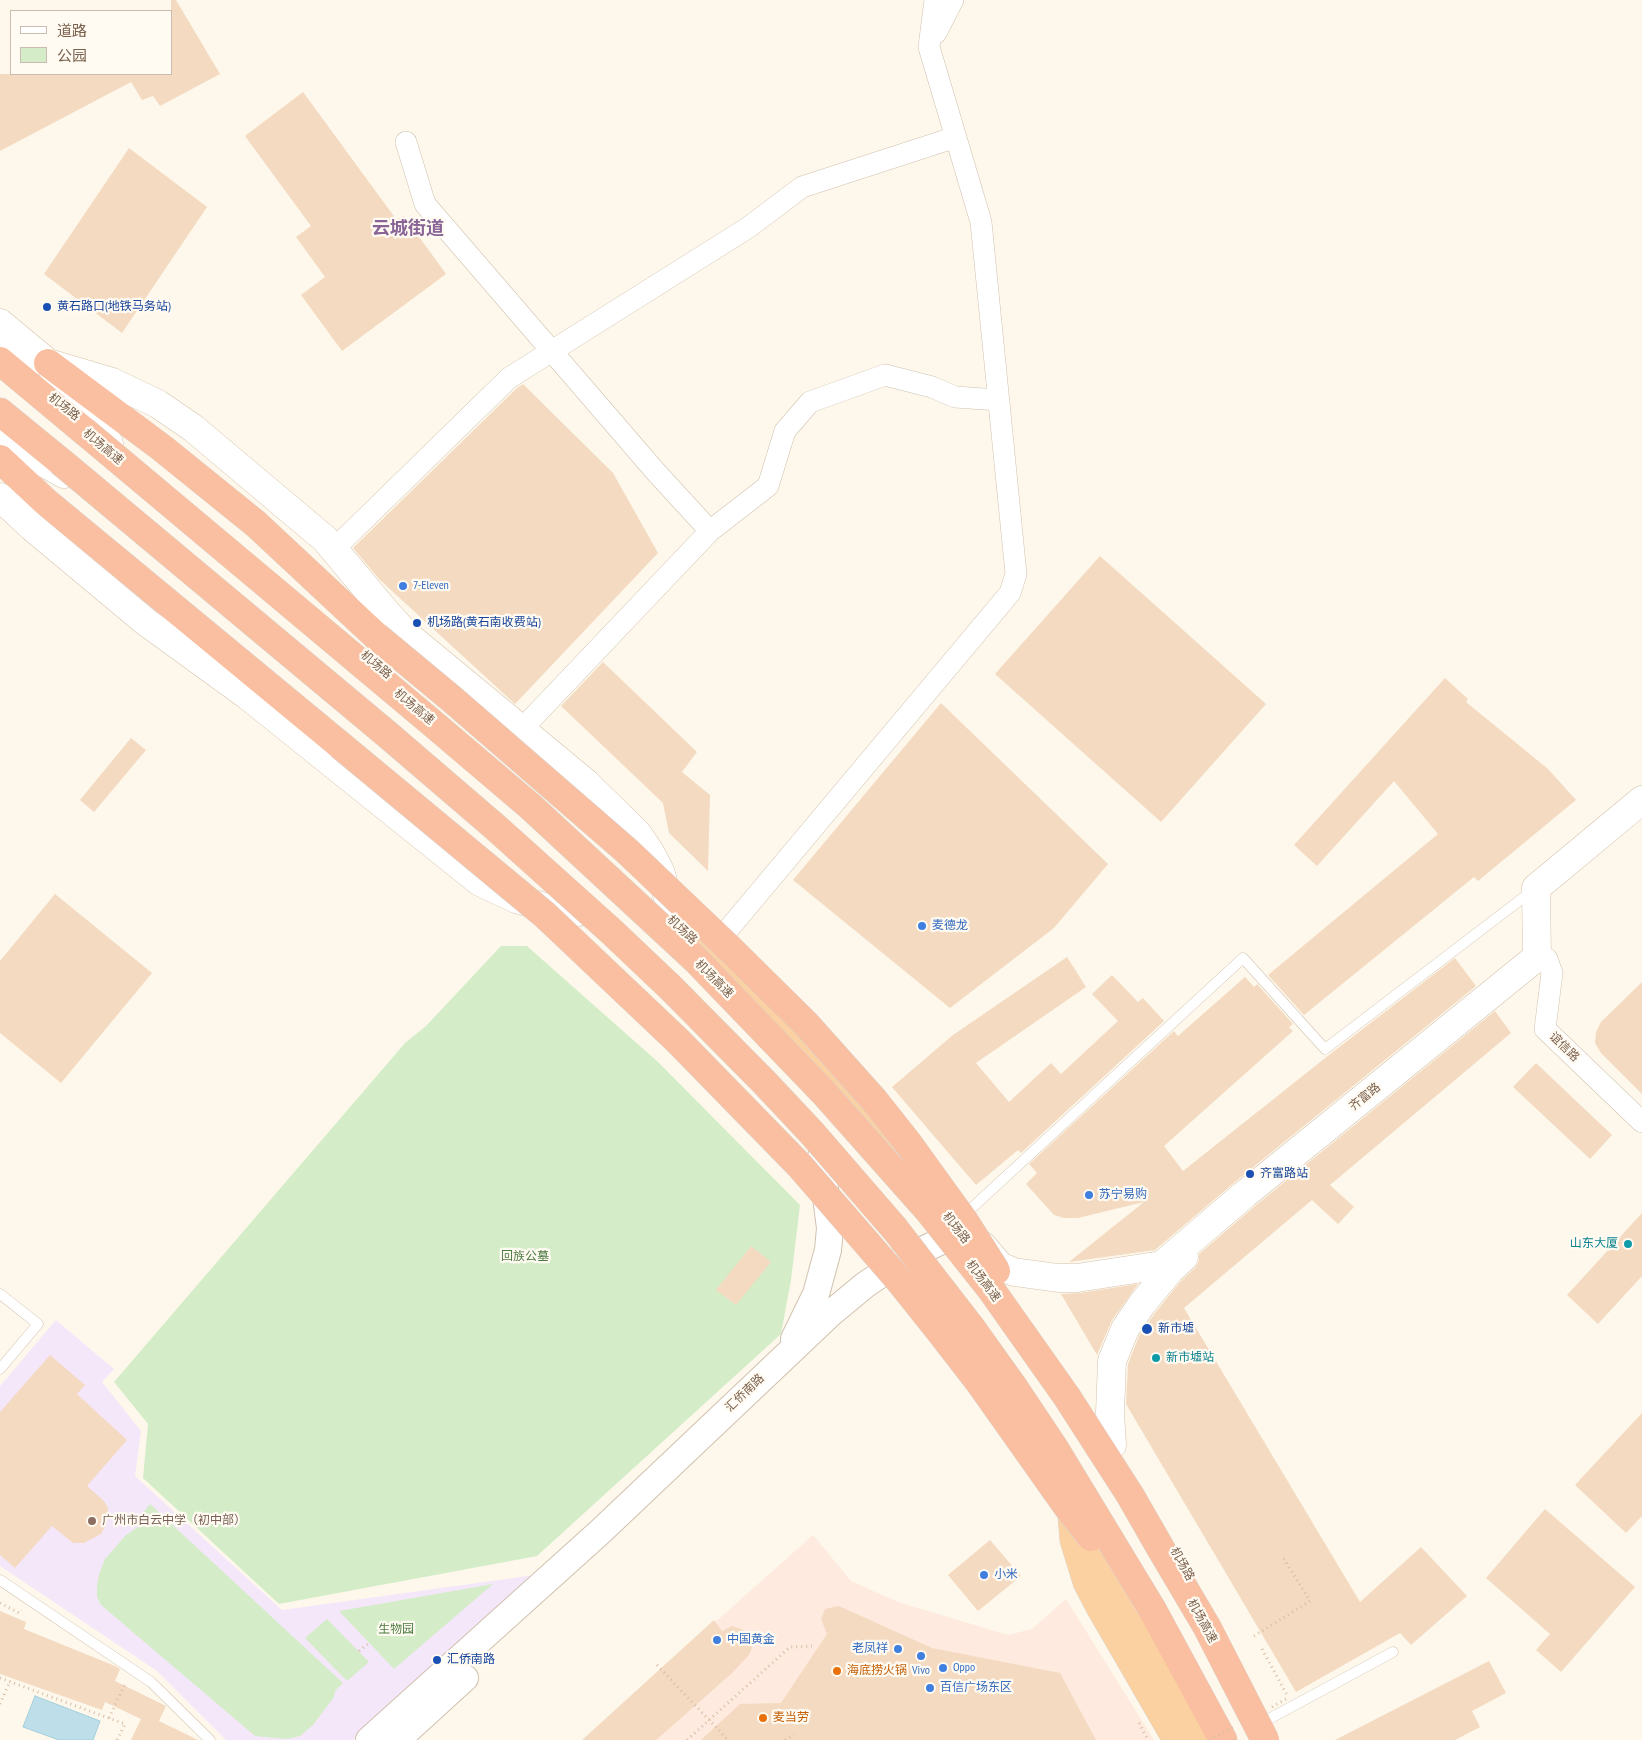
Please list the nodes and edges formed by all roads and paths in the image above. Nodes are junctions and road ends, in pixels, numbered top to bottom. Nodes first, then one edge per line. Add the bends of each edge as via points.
1 (935, 0) edge
2 (953, 0) edge
3 (929, 47) junction
4 (956, 136) junction
5 (406, 142) dead end
6 (0, 323) edge
7 (0, 343) edge
8 (552, 350) junction
9 (0, 360) edge
10 (48, 363) junction
11 (999, 400) junction
12 (0, 412) edge
13 (0, 438) edge
14 (108, 443) junction
15 (0, 459) edge
16 (66, 475) junction
17 (0, 497) edge
18 (710, 531) junction
19 (334, 549) junction
20 (521, 730) junction
21 (1642, 800) edge
22 (1642, 823) edge
23 (1542, 893) junction
24 (579, 912) junction
25 (671, 920) junction
26 (708, 954) junction
27 (1542, 958) junction
28 (1642, 1122) edge
29 (821, 1158) junction
30 (961, 1228) junction
31 (910, 1264) junction
32 (0, 1294) edge
33 (786, 1354) junction
34 (0, 1369) edge
35 (1112, 1445) junction
36 (1130, 1495) junction
37 (1072, 1504) junction
38 (1282, 1556) dead end
39 (0, 1580) edge
40 (1152, 1609) junction
41 (1254, 1636) dead end
42 (369, 1643) dead end
43 (812, 1646) dead end
44 (1262, 1649) dead end
45 (359, 1651) dead end
46 (1393, 1652) dead end
47 (658, 1665) dead end
48 (0, 1678) edge
49 (10, 1681) junction
50 (125, 1684) dead end
51 (1288, 1698) dead end
52 (0, 1704) edge
53 (1134, 1714) dead end
54 (110, 1718) junction
55 (404, 1725) edge
56 (1270, 1733) edge
57 (794, 1735) dead end
58 (117, 1740) edge
59 (210, 1740) edge
60 (369, 1740) edge
61 (687, 1740) edge
62 (728, 1740) edge
63 (785, 1740) edge
64 (1148, 1740) edge
65 (1177, 1740) edge
66 (1204, 1740) edge
67 (1223, 1740) edge

1 - 3 street
2 - 3 street
3 - 4 street
4 - 8 street via 802,187 749,227
4 - 11 street via 981,222
5 - 8 street via 425,204
6 - 10 main road
7 - 10 main road
8 - 18 street
8 - 19 street via 509,378
9 - 14 highway, 机场路
9 - 36 highway, 机场高速, bridge via 431,722 574,846 701,965 825,1094 928,1210 1028,1341
10 - 14 main road
10 - 19 main road via 112,382 158,404 193,428
10 - 36 highway, bridge via 162,448 256,524 376,636 627,851 776,994 839,1060 908,1143 965,1222
11 - 18 street via 955,397 932,387 885,375 810,402 785,431 768,486
11 - 26 street via 1016,574 1010,593
12 - 16 highway
12 - 40 highway, bridge via 494,826 612,932 726,1043 811,1132 938,1283 1045,1434
13 - 16 main road
14 - 25 highway, 机场路 via 268,573 503,772
15 - 40 highway, bridge via 46,502 552,922 678,1042 800,1166 898,1279 979,1382 1066,1505
16 - 24 highway
17 - 24 main road via 146,622 248,696 480,882 516,899
18 - 20 street
19 - 20 main road via 407,634
20 - 25 main road via 586,784 637,833 660,871
21 - 23 main road
22 - 23 main road
23 - 27 main road
23 - 30 lane via 1324,1049 1243,958
24 - 29 highway via 722,1051
25 - 26 highway, 机场路
26 - 30 highway, 机场路 via 815,1060
27 - 28 street, 谊信路 via 1552,972 1545,1029
27 - 30 main road, 齐富路 via 1245,1194 1162,1265 1077,1278 1014,1272 1000,1266
27 - 35 main road, 齐富路 via 1245,1203 1170,1270 1125,1329 1112,1361
29 - 31 highway
29 - 33 street via 830,1228 828,1250 816,1294
30 - 31 street, 汇侨南路
30 - 35 highway, 机场路
31 - 33 street, 汇侨南路 via 865,1285
31 - 37 highway via 1004,1398
31 - 55 street, 汇侨南路 via 794,1368 591,1563
32 - 34 lane via 38,1324
33 - 55 street, 汇侨南路
35 - 56 highway, 机场路 via 1210,1614
36 - 56 highway, 机场高速, bridge
37 - 65 highway via 1074,1540 1087,1582
37 - 66 highway
38 - 41 path via 1310,1601
39 - 59 lane via 151,1682
40 - 67 highway
42 - 45 path
43 - 61 path via 790,1647
44 - 51 path
46 - 56 lane
47 - 62 path, bridge
48 - 49 path
49 - 52 path
49 - 54 path
50 - 54 path
53 - 64 path
54 - 58 path via 125,1724
55 - 60 street, 汇侨南路
57 - 63 path

